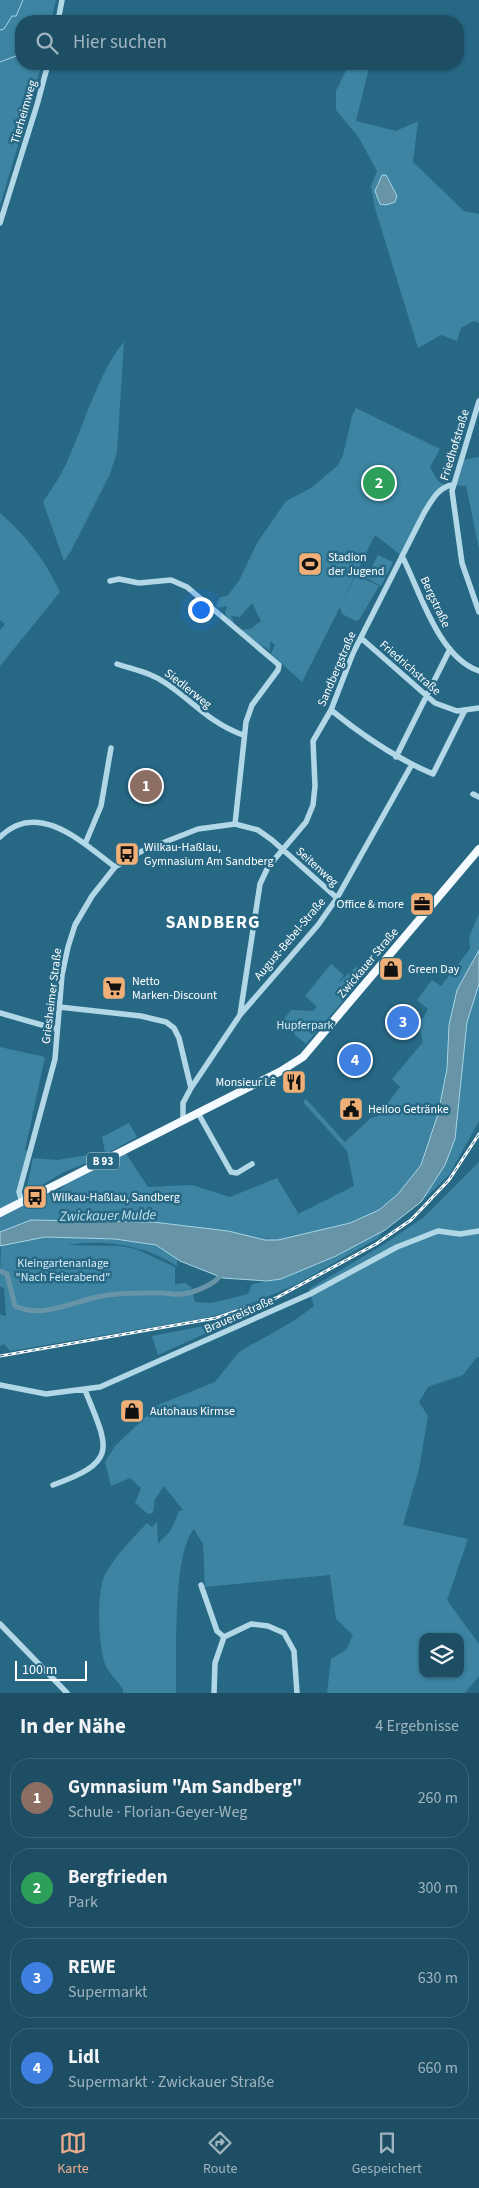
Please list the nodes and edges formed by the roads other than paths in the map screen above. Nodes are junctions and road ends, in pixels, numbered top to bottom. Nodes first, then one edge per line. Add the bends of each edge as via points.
1 (62, 0) edge
2 (59, 15) edge
3 (46, 70) edge
4 (0, 223) edge
5 (478, 404) edge
6 (452, 485) junction
7 (402, 556) junction
8 (110, 581) dead end
9 (479, 612) edge
10 (361, 638) junction
11 (450, 649) junction
12 (117, 664) dead end
13 (479, 671) edge
14 (425, 696) junction
15 (479, 708) edge
16 (331, 710) junction
17 (465, 710) junction
18 (243, 735) junction
19 (111, 748) dead end
20 (396, 757) junction
21 (414, 767) junction
22 (235, 824) junction
23 (0, 837) edge
24 (85, 844) junction
25 (479, 849) edge
26 (284, 850) junction
27 (115, 867) junction
28 (337, 898) junction
29 (59, 1007) junction
30 (0, 1013) edge
31 (240, 1016) junction
32 (56, 1029) junction
33 (191, 1088) junction
34 (198, 1112) junction
35 (183, 1120) junction
36 (252, 1164) dead end
37 (22, 1202) junction
38 (0, 1214) edge
39 (479, 1231) edge
40 (0, 1385) edge
41 (85, 1390) junction
42 (53, 1485) dead end
43 (201, 1585) dead end
44 (0, 1624) edge
45 (224, 1637) junction
46 (67, 1693) edge
47 (214, 1693) edge
48 (297, 1693) edge

1 - 2 street
3 - 4 street, Tierheimweg
5 - 6 street, Friedhofstraße
6 - 7 street, Sandbergstraße via 436,495
6 - 9 street, Friedhofstraße via 462,563
7 - 10 street, Sandbergstraße
7 - 11 street, Bergstraße
8 - 18 street via 171,580 187,586 280,667 252,705
10 - 14 street, Friedrichstraße
10 - 16 street, Sandbergstraße
11 - 13 street, Bergstraße via 464,663
11 - 14 street
12 - 18 street, Siedlerweg via 151,674 212,721
14 - 17 street, Friedrichstraße via 450,710
14 - 20 street
15 - 17 street, Friedrichstraße
16 - 20 street via 366,739
16 - 26 street, Sandbergstraße via 313,740 313,805 306,822
17 - 21 street via 435,773
18 - 22 street
19 - 24 street via 101,806
20 - 21 street
21 - 28 street, August-Bebel-Straße
22 - 26 street, Griesheimer Straße via 258,830
22 - 27 street, Griesheimer Straße via 198,829 142,850
23 - 24 street via 19,824 38,822 56,825
24 - 27 street
25 - 34 main road, Zwickauer Straße / B 93 via 303,1057
26 - 28 street, Seitenweg
26 - 31 street, Sandbergstraße via 268,867 260,884
27 - 29 street, Griesheimer Straße via 75,925 66,955
28 - 31 street, August-Bebel-Straße
29 - 32 street, Griesheimer Straße
29 - 33 street via 142,1016 166,1022 179,1038
30 - 32 street
31 - 33 street, August-Bebel-Straße
32 - 37 street, Griesheimer Straße via 55,1059 19,1192
33 - 35 street, August-Bebel-Straße via 183,1103
34 - 35 main road, Zwickauer Straße / B 93
34 - 36 street via 231,1172 237,1173
35 - 37 main road, Zwickauer Straße / B 93
37 - 38 main road, B 93
39 - 41 street, Brauereistraße via 460,1234 438,1231 397,1247 310,1294 100,1387
40 - 41 street, Brauereistraße via 46,1394
41 - 42 street via 104,1437 102,1453 88,1471
43 - 45 street via 217,1631
44 - 46 street
45 - 47 street via 215,1663
45 - 48 street via 251,1624 268,1626 284,1633 294,1651

